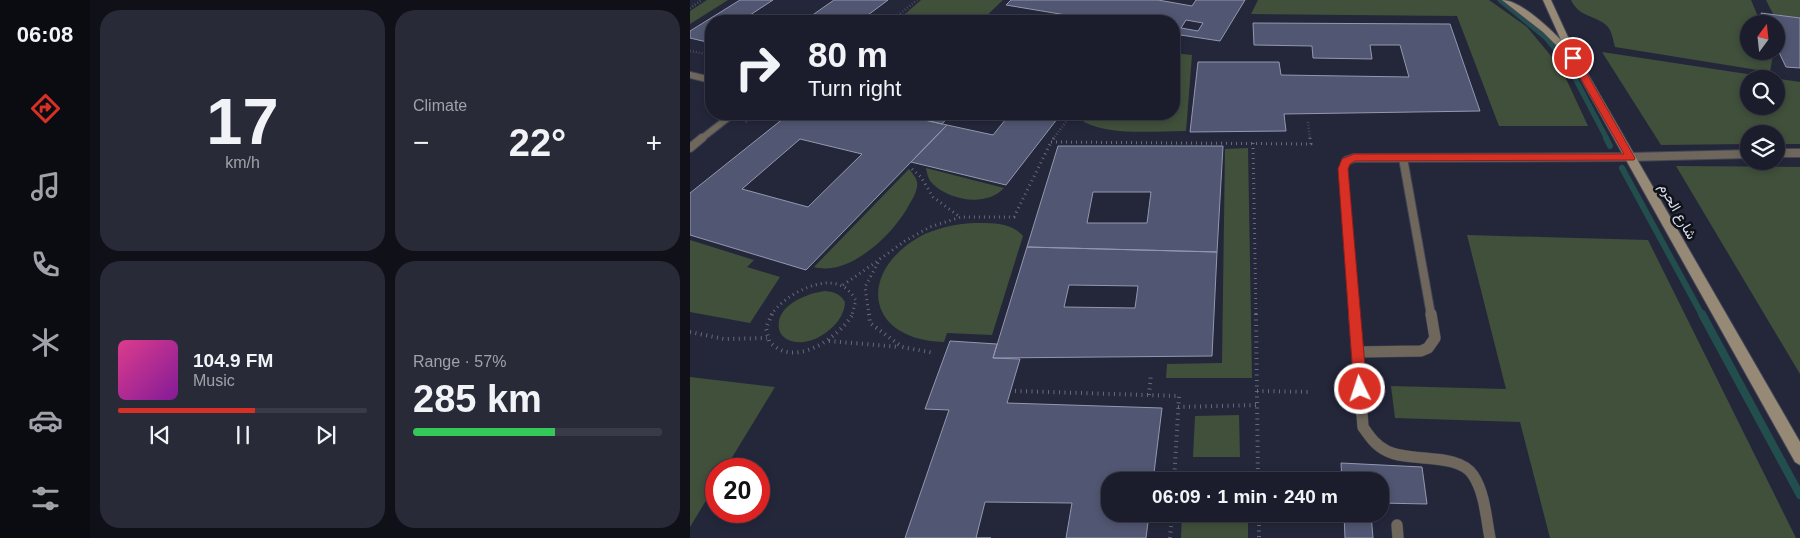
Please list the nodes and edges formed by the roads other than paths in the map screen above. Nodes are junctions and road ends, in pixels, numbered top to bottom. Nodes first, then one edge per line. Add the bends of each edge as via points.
1 (1506, 0) edge
2 (1547, 0) edge
3 (1573, 58) junction
4 (690, 75) edge
5 (705, 79) edge
6 (725, 120) edge
7 (690, 147) edge
8 (1785, 153) edge
9 (1800, 153) edge
10 (1740, 154) edge
11 (1403, 158) junction
12 (1630, 158) junction
13 (1357, 352) junction
14 (1800, 457) edge
15 (1397, 525) dead end
16 (1398, 538) edge
17 (1490, 538) edge

1 - 3 street, شارع الحرم via 1546,30
2 - 3 street
3 - 12 street, شارع الحرم
4 - 5 lane
6 - 7 lane
8 - 9 lane
10 - 12 lane
11 - 12 lane
11 - 13 lane via 1354,158 1346,162 1343,169
11 - 13 lane via 1435,338 1428,348 1421,351
12 - 14 street, شارع الحرم
13 - 17 lane via 1363,427 1371,442 1390,454 1452,462 1469,470 1479,486
15 - 16 lane

